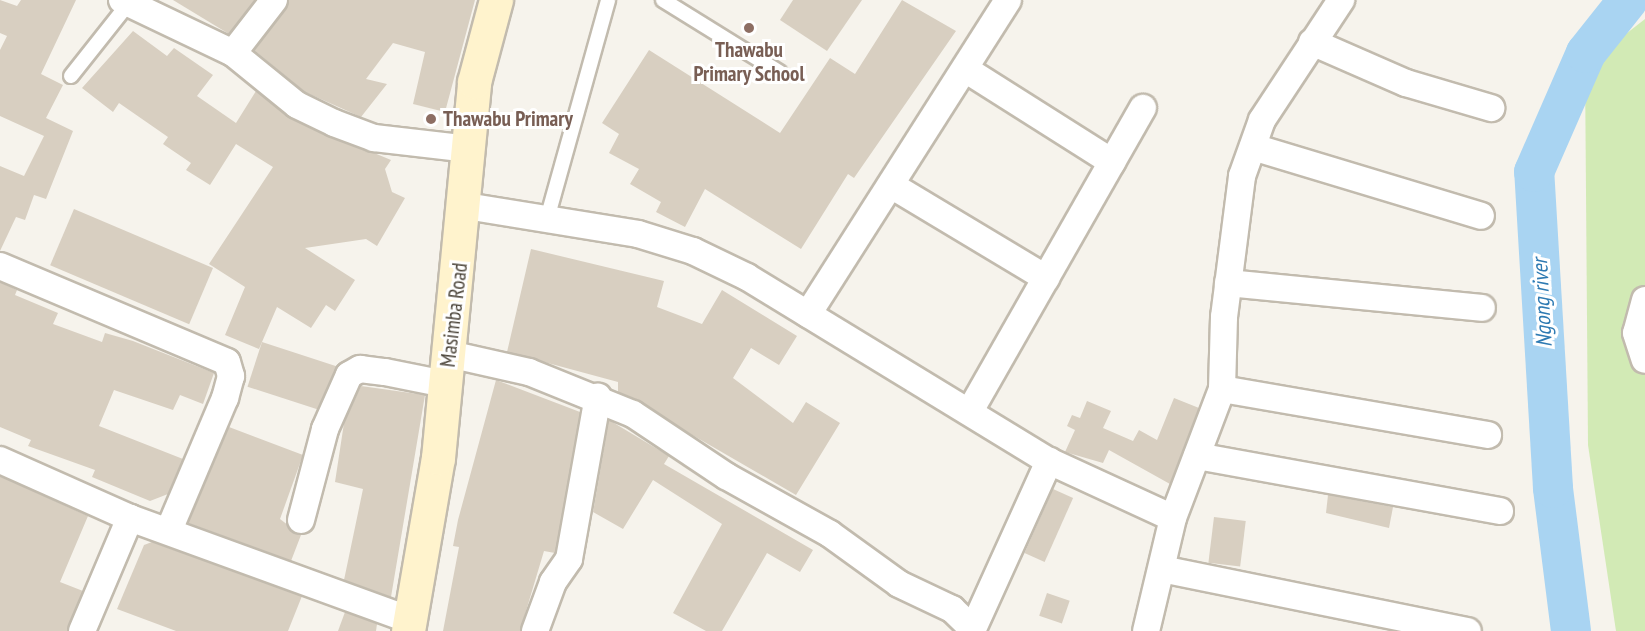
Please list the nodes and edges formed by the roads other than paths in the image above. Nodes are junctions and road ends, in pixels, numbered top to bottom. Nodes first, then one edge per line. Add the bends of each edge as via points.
1 (274, 0) edge
2 (608, 0) edge
3 (663, 0) edge
4 (1008, 0) edge
5 (1341, 0) edge
6 (125, 2) edge
7 (489, 2) edge
8 (1312, 42) junction
9 (233, 54) junction
10 (965, 69) junction
11 (780, 72) dead end
12 (71, 76) dead end
13 (1143, 108) dead end
14 (1491, 108) dead end
15 (1252, 147) junction
16 (469, 149) junction
17 (1112, 162) junction
18 (891, 185) junction
19 (466, 206) junction
20 (1481, 216) dead end
21 (548, 219) junction
22 (0, 266) edge
23 (1046, 278) junction
24 (1228, 283) junction
25 (1645, 300) edge
26 (1482, 308) dead end
27 (808, 314) junction
28 (1645, 360) edge
29 (447, 369) junction
30 (1222, 389) junction
31 (598, 397) junction
32 (970, 411) junction
33 (1488, 435) dead end
34 (1197, 456) junction
35 (0, 460) edge
36 (1049, 461) junction
37 (1500, 511) dead end
38 (130, 518) junction
39 (1173, 518) junction
40 (301, 520) dead end
41 (170, 530) junction
42 (1162, 569) junction
43 (409, 626) edge
44 (980, 630) edge
45 (82, 631) edge
46 (535, 631) edge
47 (1146, 631) edge
48 (1468, 631) edge

1 - 9 street
2 - 21 lane
3 - 11 lane
4 - 10 street
5 - 8 street
6 - 9 street
6 - 12 lane
7 - 16 street, Masimba Road via 474,82
8 - 14 street via 1406,84
8 - 15 street via 1262,120
9 - 16 street via 297,105 334,123 374,138
10 - 17 street
10 - 18 street
13 - 17 street
15 - 20 street
15 - 24 street via 1240,186
16 - 19 street, Masimba Road
17 - 23 street
18 - 23 street
18 - 27 street
19 - 21 street
19 - 29 street, Masimba Road
21 - 27 street via 638,234 693,251
22 - 41 street via 227,362 225,398
23 - 32 street
24 - 26 street
24 - 30 street
25 - 28 street via 1636,333
27 - 32 street
29 - 31 street via 529,372
29 - 40 street via 360,369 350,375 325,429
29 - 43 street, Masimba Road via 438,458
30 - 33 street
30 - 34 street
31 - 44 street via 830,534 899,584 952,609
31 - 46 street via 569,559 553,582
32 - 36 street
34 - 37 street
34 - 39 street
35 - 38 street
36 - 39 street
36 - 44 street
38 - 41 street
38 - 45 street
39 - 42 street
41 - 43 street
42 - 47 street
42 - 48 street

